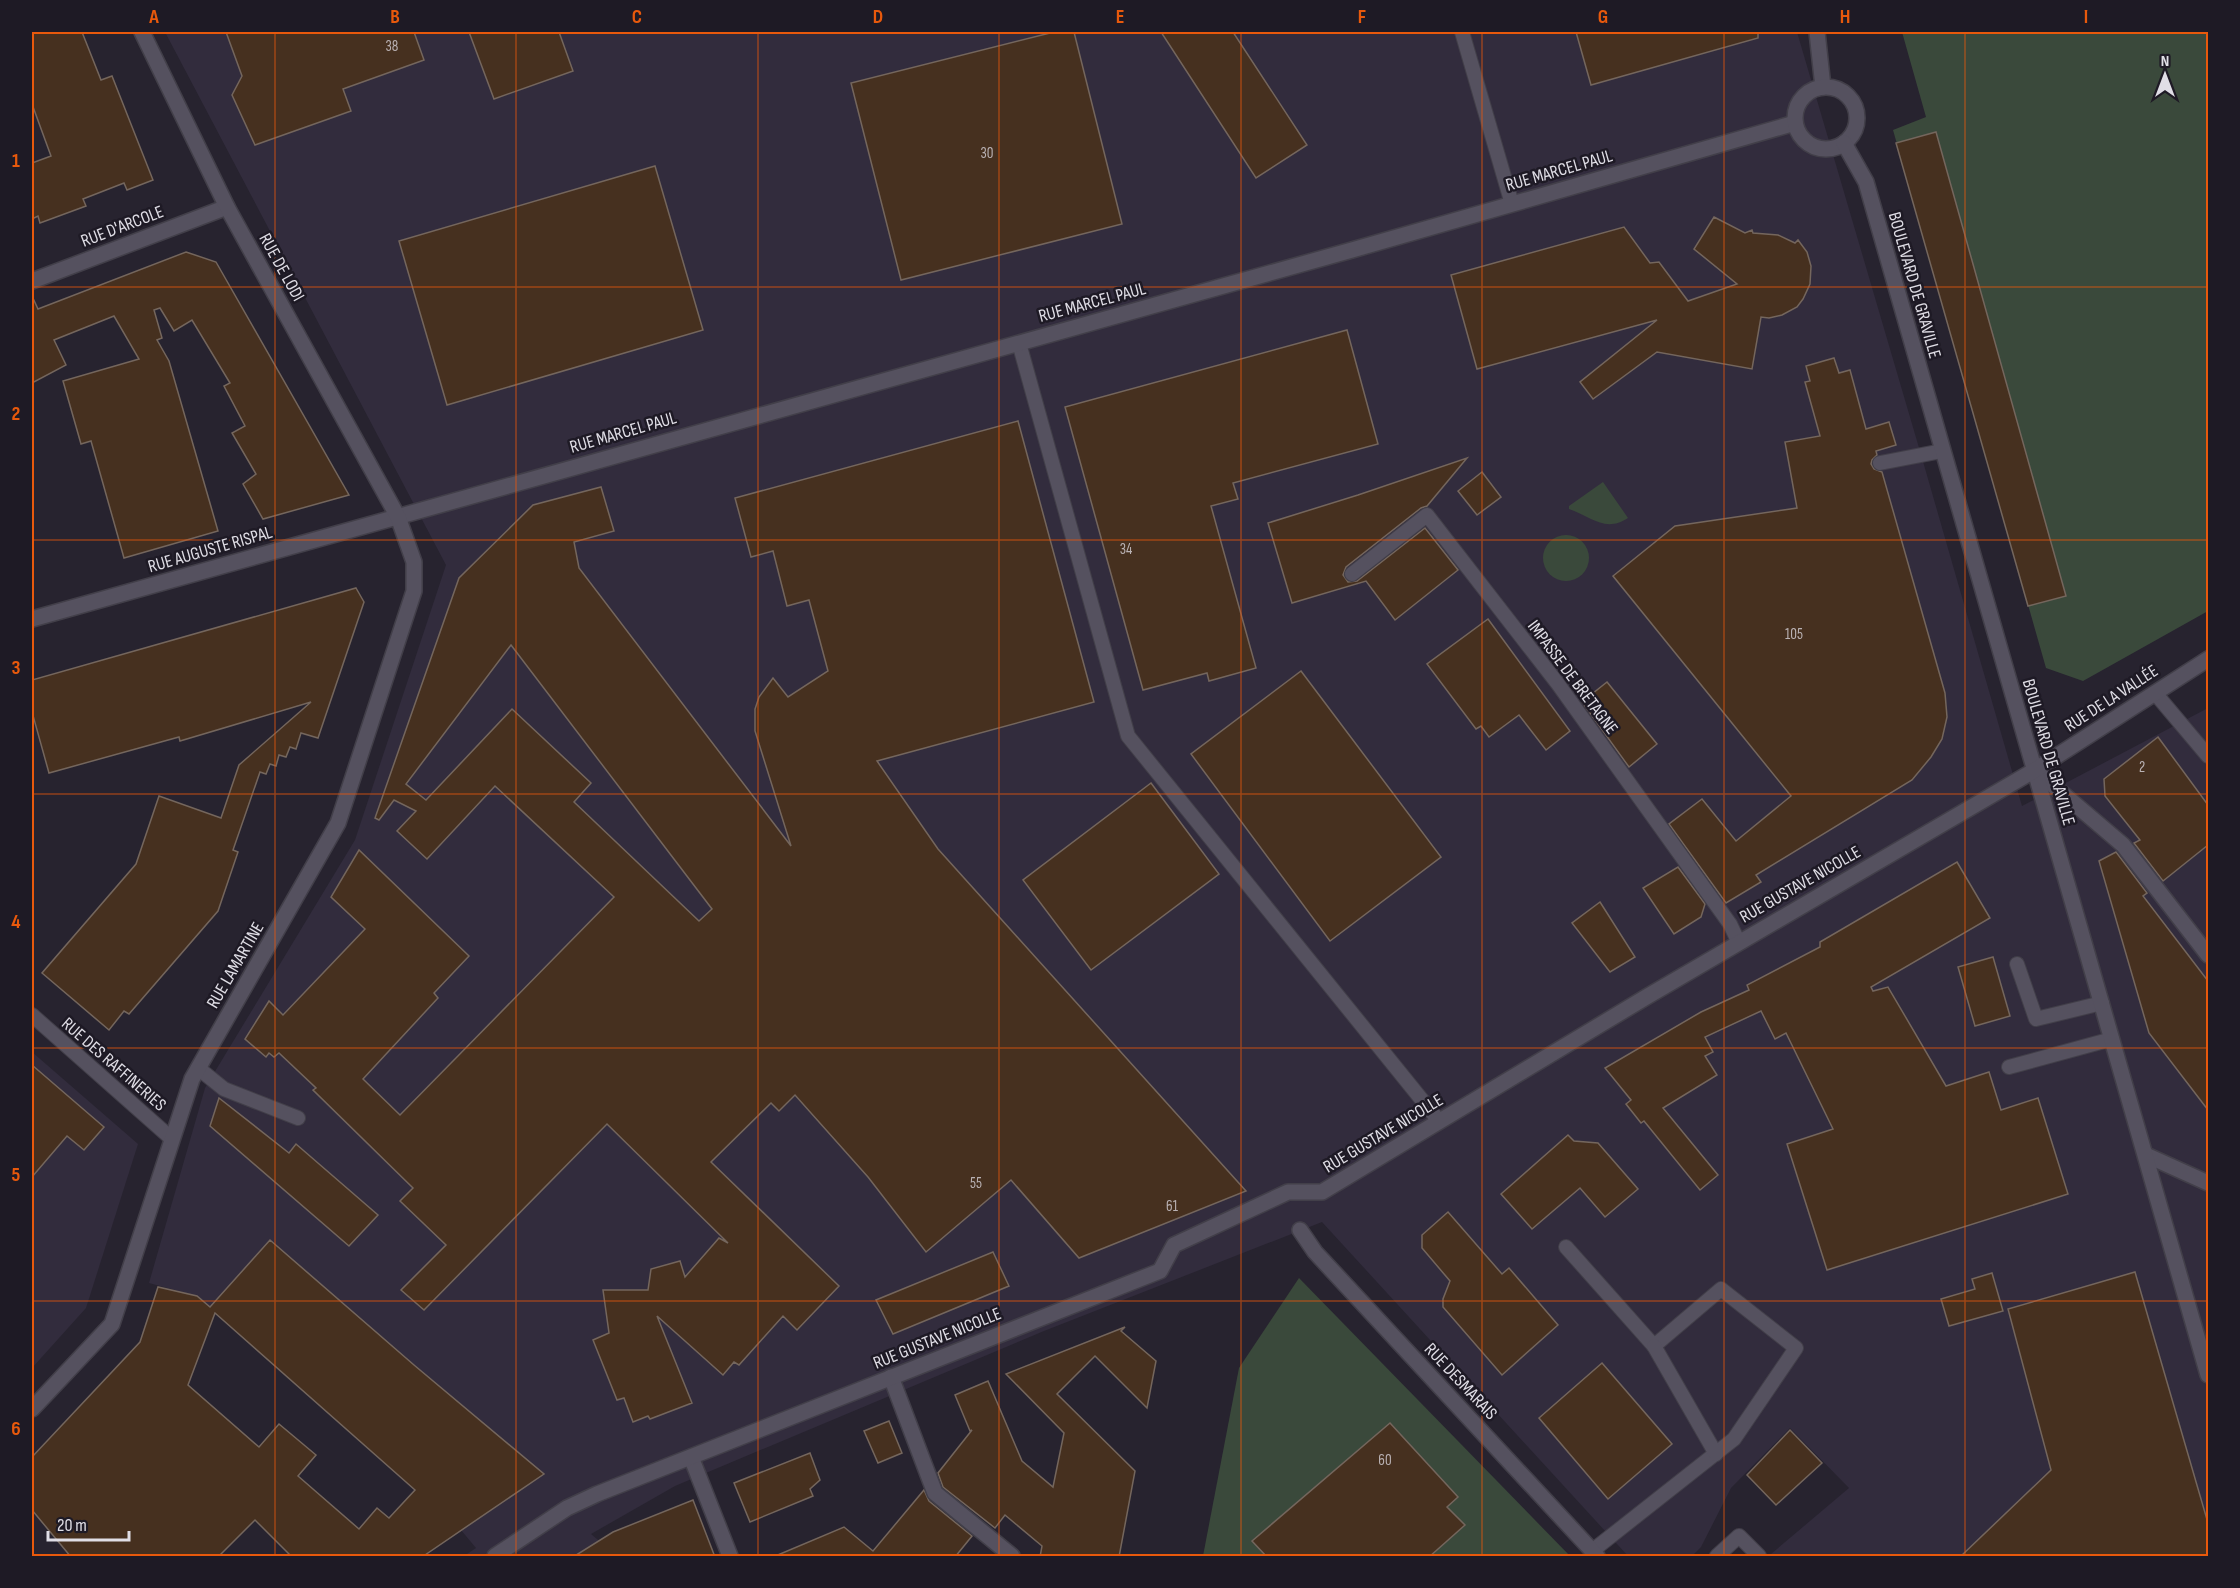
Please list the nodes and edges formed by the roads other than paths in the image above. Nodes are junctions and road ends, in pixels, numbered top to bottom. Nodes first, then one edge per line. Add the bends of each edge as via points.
1 (142, 32) edge
2 (1462, 32) edge
3 (1816, 32) edge
4 (1823, 87) junction
5 (1795, 123) junction
6 (1844, 143) junction
7 (1512, 204) junction
8 (227, 207) junction
9 (32, 281) edge
10 (1019, 343) junction
11 (1942, 451) junction
12 (1880, 463) dead end
13 (398, 517) junction
14 (1352, 574) dead end
15 (32, 618) edge
16 (2208, 659) edge
17 (2155, 693) junction
18 (2208, 756) edge
19 (2035, 770) junction
20 (1739, 943) junction
21 (2208, 955) edge
22 (2017, 964) dead end
23 (2102, 1003) junction
24 (32, 1015) edge
25 (2112, 1040) junction
26 (2009, 1067) dead end
27 (198, 1068) junction
28 (298, 1118) dead end
29 (1439, 1121) junction
30 (172, 1140) junction
31 (2146, 1155) junction
32 (2208, 1183) edge
33 (1300, 1230) dead end
34 (1566, 1247) dead end
35 (1654, 1346) junction
36 (2208, 1375) edge
37 (891, 1377) junction
38 (32, 1409) edge
39 (1716, 1454) junction
40 (691, 1457) junction
41 (1594, 1554) edge
42 (495, 1557) edge
43 (730, 1557) edge
44 (1012, 1557) edge
45 (1717, 1557) edge
46 (1759, 1557) edge

1 - 8 street, RUE DE LODI
2 - 7 lane
3 - 4 street
4 - 5 street via 1804,95 1798,103
4 - 6 street via 1842,91 1855,107 1856,127
5 - 6 street via 1798,133 1814,147 1835,148
5 - 7 street, RUE MARCEL PAUL
6 - 11 street, BOULEVARD DE GRAVILLE via 1866,182
7 - 10 street, RUE MARCEL PAUL
8 - 9 street, RUE D'ARCOLE
8 - 13 street, RUE DE LODI
10 - 13 street, RUE MARCEL PAUL
10 - 29 lane via 1128,736
11 - 12 lane
11 - 19 street, BOULEVARD DE GRAVILLE
13 - 15 street, RUE AUGUSTE RISPAL
13 - 27 street, RUE LAMARTINE via 414,562 414,591 338,823
14 - 20 lane, IMPASSE DE BRETAGNE via 1427,515 1558,684 1731,924
16 - 17 street, RUE DE LA VALLÉE
17 - 18 lane
17 - 19 street, RUE DE LA VALLÉE
19 - 20 street, RUE GUSTAVE NICOLLE
19 - 21 street via 2123,845
19 - 23 street, BOULEVARD DE GRAVILLE
20 - 29 street, RUE GUSTAVE NICOLLE
22 - 23 lane via 2036,1019
23 - 25 street, BOULEVARD DE GRAVILLE
24 - 30 lane, RUE DES RAFFINERIES
25 - 26 lane
25 - 31 street, BOULEVARD DE GRAVILLE
27 - 28 lane via 224,1089
27 - 30 street, RUE LAMARTINE
29 - 37 street, RUE GUSTAVE NICOLLE via 1322,1192 1288,1192 1174,1245 1160,1271
30 - 38 street, RUE LAMARTINE via 112,1324
31 - 32 street
31 - 36 street, BOULEVARD DE GRAVILLE
33 - 41 street, RUE DESMARAIS via 1315,1252
34 - 35 lane
35 - 39 lane
35 - 39 lane via 1721,1289 1796,1348 1734,1439
37 - 40 street, RUE GUSTAVE NICOLLE
37 - 44 street via 935,1493
39 - 41 lane
40 - 42 street, RUE GUSTAVE NICOLLE via 567,1508
40 - 43 street
45 - 46 lane via 1739,1536

